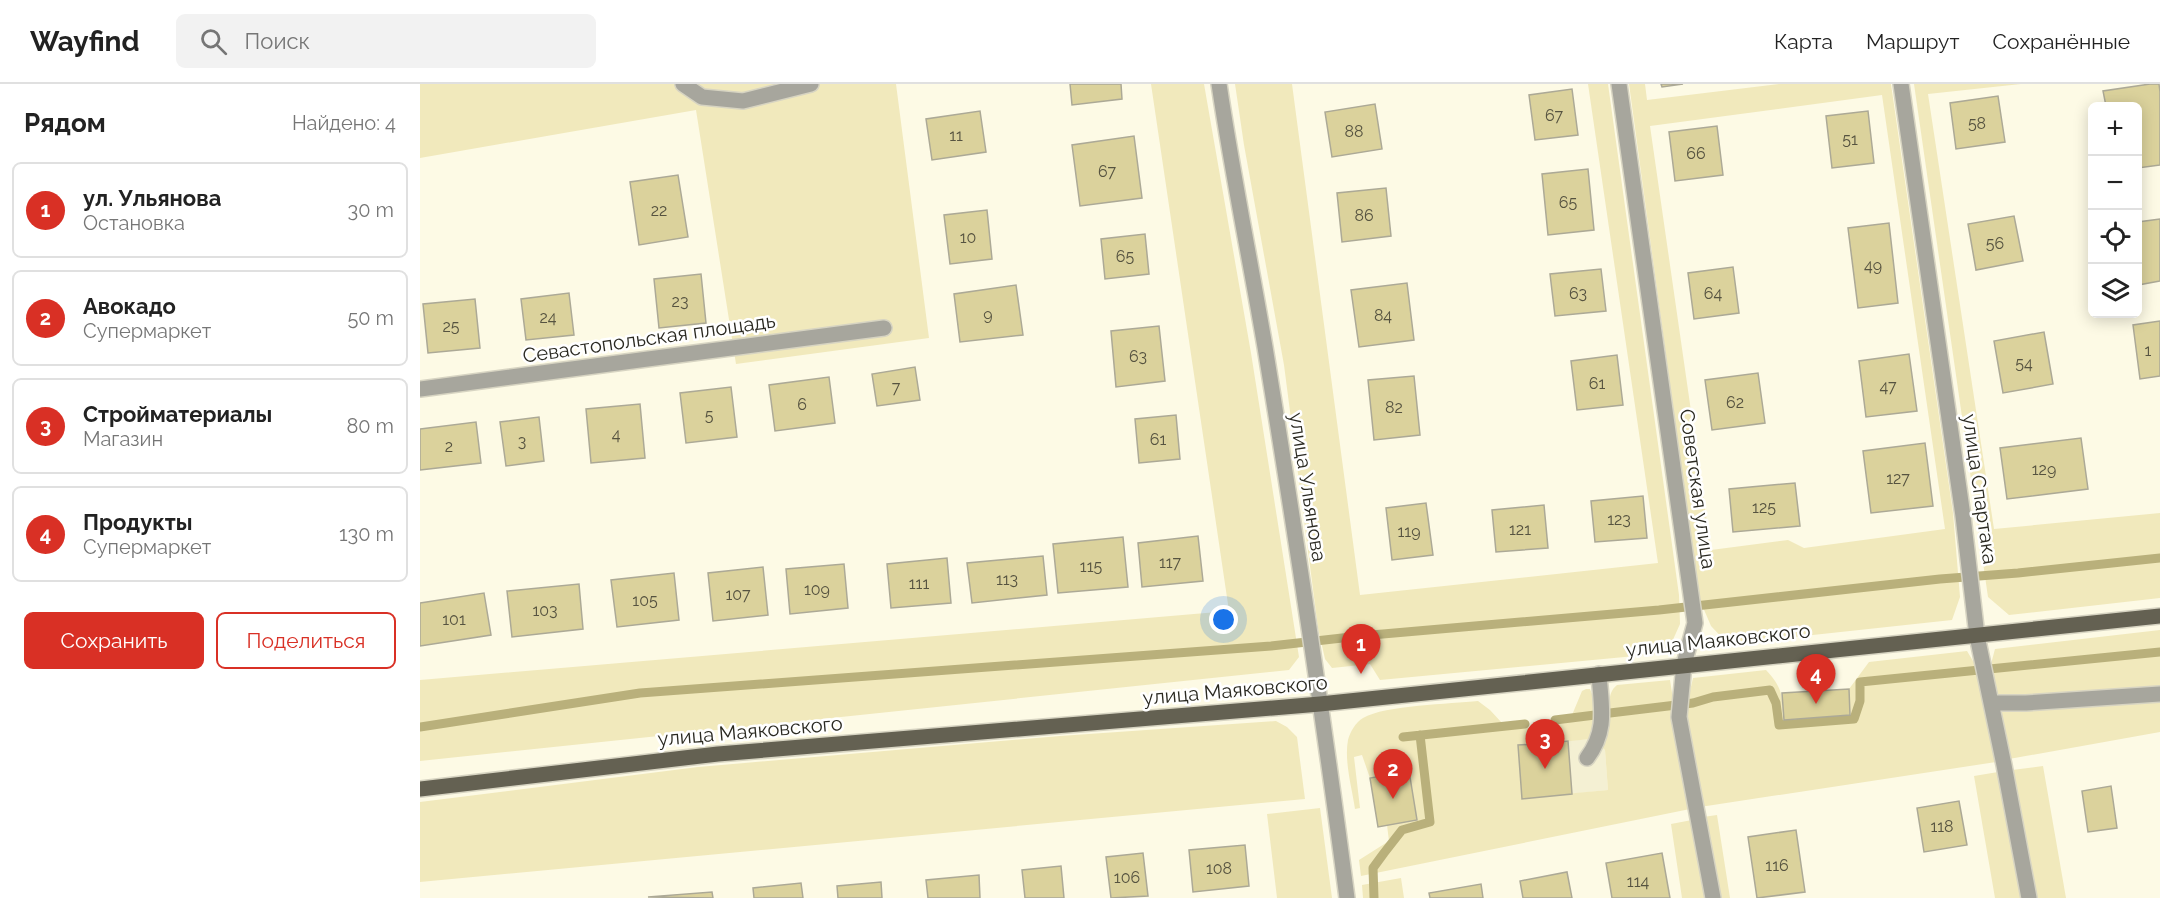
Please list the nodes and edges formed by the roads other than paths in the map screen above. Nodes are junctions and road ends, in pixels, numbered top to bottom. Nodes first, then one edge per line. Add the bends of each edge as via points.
1 (683, 84) edge
2 (811, 84) edge
3 (1219, 84) edge
4 (1619, 84) edge
5 (1901, 84) edge
6 (884, 328) dead end
7 (420, 389) edge
8 (2160, 616) edge
9 (1977, 636) junction
10 (1684, 664) junction
11 (1599, 674) junction
12 (2160, 694) edge
13 (1991, 703) junction
14 (1320, 704) junction
15 (1587, 758) dead end
16 (420, 789) edge
17 (1347, 898) edge
18 (1713, 898) edge
19 (2029, 898) edge

1 - 2 street via 702,97 743,101
3 - 14 street, улица Ульянова
4 - 10 street, Советская улица via 1695,623
5 - 9 street, улица Спартака
6 - 7 street, Севастопольская площадь
8 - 9 main road, улица Маяковского
9 - 10 main road, улица Маяковского
9 - 13 street, улица Спартака
10 - 11 main road, улица Маяковского
10 - 18 street, Советская улица via 1679,717
11 - 14 main road, улица Маяковского
11 - 15 street via 1603,724 1597,744
12 - 13 street
13 - 19 street, улица Спартака
14 - 16 main road, улица Маяковского via 718,754
14 - 17 street, улица Ульянова

